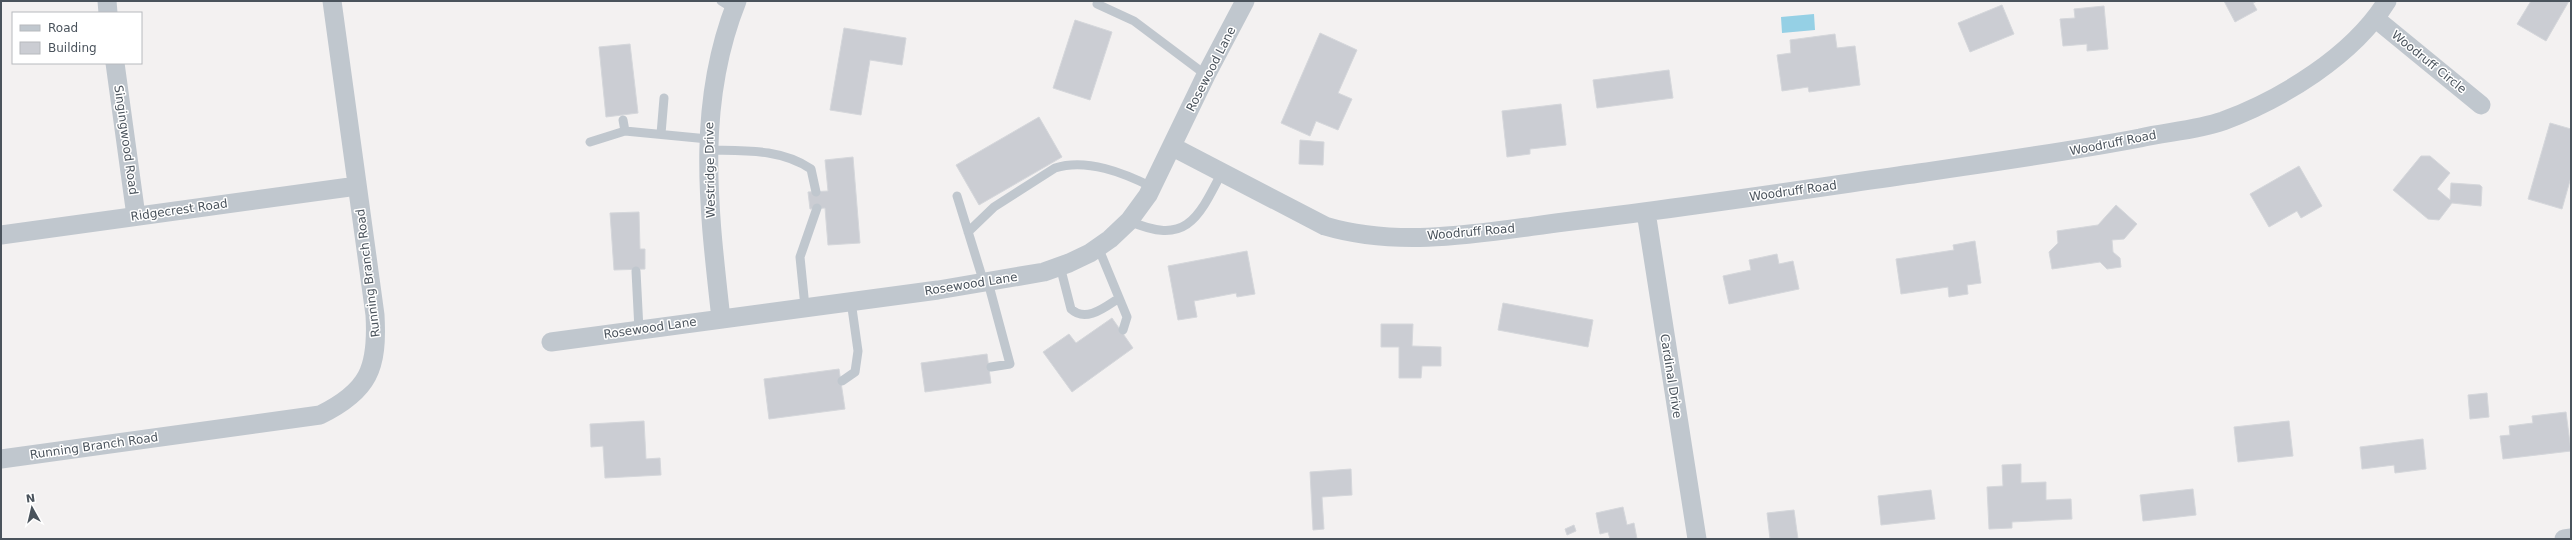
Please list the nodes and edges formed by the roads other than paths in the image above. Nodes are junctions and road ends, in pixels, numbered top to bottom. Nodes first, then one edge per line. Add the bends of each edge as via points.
1 (107, 1) edge
2 (332, 1) edge
3 (1245, 1) edge
4 (2387, 1) edge
5 (731, 4) edge
6 (1097, 4) dead end
7 (108, 12) edge
8 (2376, 19) junction
9 (115, 64) edge
10 (1206, 75) junction
11 (664, 98) dead end
12 (2481, 105) dead end
13 (624, 120) dead end
14 (625, 131) junction
15 (660, 134) junction
16 (590, 142) dead end
17 (707, 144) junction
18 (1173, 147) junction
19 (1221, 174) junction
20 (357, 186) junction
21 (1152, 187) junction
22 (816, 192) dead end
23 (958, 196) dead end
24 (817, 208) dead end
25 (1646, 212) junction
26 (136, 216) junction
27 (1129, 221) junction
28 (968, 232) junction
29 (1, 235) edge
30 (1098, 247) junction
31 (1060, 266) junction
32 (636, 271) dead end
33 (986, 283) junction
34 (1119, 298) junction
35 (851, 301) junction
36 (805, 307) junction
37 (721, 319) junction
38 (639, 330) junction
39 (1123, 330) dead end
40 (551, 342) dead end
41 (991, 367) dead end
42 (842, 381) dead end
43 (1, 459) edge
44 (2571, 538) edge
45 (1696, 539) edge
46 (2564, 539) edge

1 - 7 street
2 - 20 street, Running Branch Road
3 - 10 street, Rosewood Lane
4 - 8 street, Woodruff Road
5 - 17 street, Westridge Drive via 715,78
6 - 10 lane via 1134,21
8 - 12 street, Woodruff Circle
8 - 25 street, Woodruff Road via 2300,85 2262,106 2218,122 2075,150
9 - 26 street, Singingwood Road
10 - 18 street, Rosewood Lane
11 - 15 lane
13 - 14 lane
14 - 15 lane
14 - 16 lane
15 - 17 lane
17 - 22 lane via 777,154 800,162 811,169
17 - 37 street, Westridge Drive via 708,195
18 - 19 street, Woodruff Road
18 - 21 street, Rosewood Lane
19 - 25 street, Woodruff Road via 1325,226 1349,233 1384,237 1462,234
19 - 27 lane via 1204,208 1182,227 1170,231 1150,230
20 - 26 street, Ridgecrest Road
20 - 43 street, Running Branch Road via 376,340 371,371 342,405 320,415
21 - 27 street, Rosewood Lane
21 - 28 lane via 1123,173 1078,164 1065,165 1055,168 994,207
23 - 28 lane
24 - 36 lane via 800,257
25 - 45 street, Cardinal Drive
26 - 29 street, Ridgecrest Road
27 - 30 street, Rosewood Lane
28 - 33 lane
30 - 31 street, Rosewood Lane
30 - 34 lane
31 - 33 street, Rosewood Lane via 1044,272
31 - 34 lane via 1071,309 1076,313 1084,315 1096,312
32 - 38 lane
33 - 35 street, Rosewood Lane
33 - 41 lane via 1010,364
34 - 39 lane via 1127,316
35 - 36 street, Rosewood Lane
35 - 42 lane via 858,360 855,372
36 - 37 street, Rosewood Lane
37 - 38 street, Rosewood Lane
38 - 40 street, Rosewood Lane
44 - 46 street

